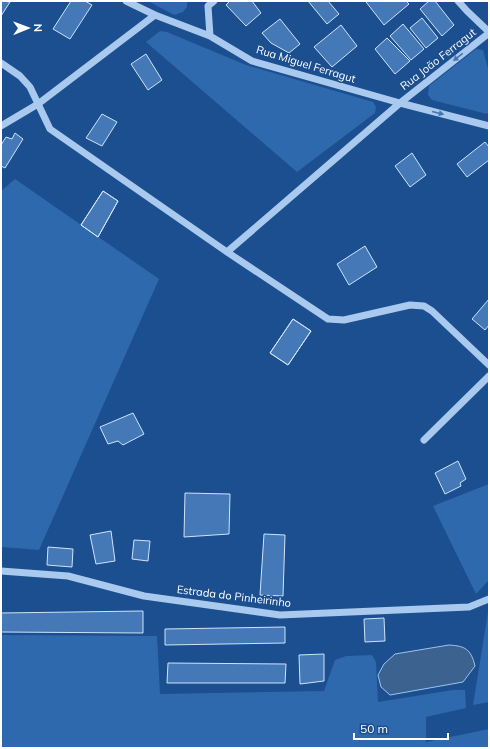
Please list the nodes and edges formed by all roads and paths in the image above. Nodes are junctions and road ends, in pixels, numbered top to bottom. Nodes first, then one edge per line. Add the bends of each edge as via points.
1 (126, 1) edge
2 (458, 1) edge
3 (208, 3) edge
4 (155, 15) junction
5 (489, 32) edge
6 (210, 36) junction
7 (1, 63) edge
8 (400, 103) junction
9 (38, 104) junction
10 (1, 126) edge
11 (489, 126) edge
12 (227, 252) junction
13 (489, 365) edge
14 (489, 376) edge
15 (424, 440) dead end
16 (1, 571) edge
17 (489, 599) edge

1 - 4 street, Rua Miguel Ferragut
2 - 5 street
3 - 6 street
4 - 6 street, Rua Miguel Ferragut
4 - 9 street
5 -> 8 street, Rua João Ferragut
6 - 8 street, Rua Miguel Ferragut via 252,61
7 - 9 street via 20,76
8 -> 11 street, Rua Miguel Ferragut
8 - 12 street, Rua João Ferragut
9 - 10 street
9 - 12 street via 50,129
12 - 13 street via 328,318 344,320 410,305 424,306
14 - 15 street
16 - 17 street, Estrada do Pinheirinho via 68,576 144,596 280,615 469,607

